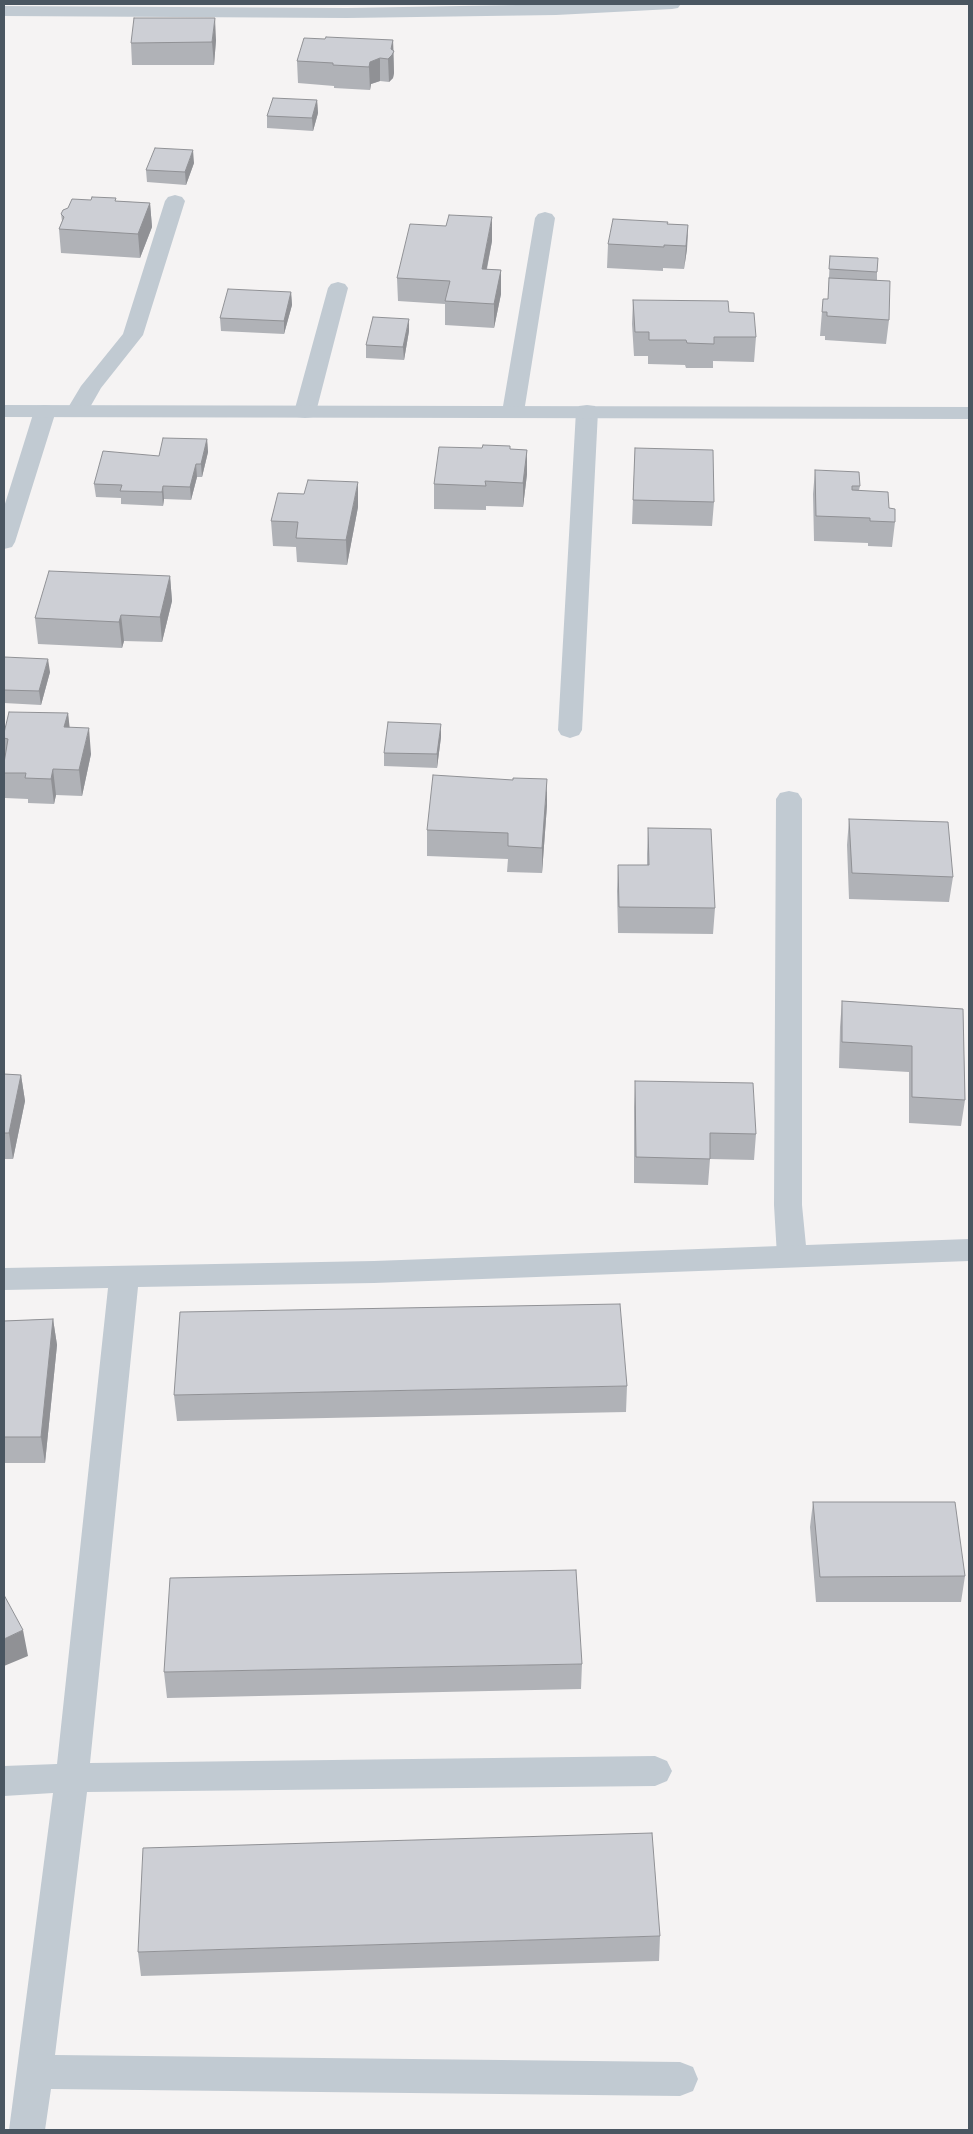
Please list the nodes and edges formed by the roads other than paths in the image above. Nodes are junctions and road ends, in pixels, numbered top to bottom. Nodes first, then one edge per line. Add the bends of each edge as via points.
1 (672, 4) edge
2 (623, 5) edge
3 (4, 11) edge
4 (175, 200) dead end
5 (545, 218) dead end
6 (338, 288) dead end
7 (4, 411) edge
8 (45, 411) junction
9 (77, 411) junction
10 (587, 411) junction
11 (305, 412) junction
12 (513, 412) junction
13 (969, 413) edge
14 (4, 542) edge
15 (570, 730) dead end
16 (788, 799) dead end
17 (969, 1250) edge
18 (792, 1256) junction
19 (124, 1277) junction
20 (4, 1279) edge
21 (655, 1771) dead end
22 (72, 1778) junction
23 (4, 1781) edge
24 (35, 2072) junction
25 (680, 2079) dead end
26 (27, 2130) edge

1 - 2 street
2 - 3 street via 556,10 347,13
4 - 9 street via 134,335 92,386
5 - 12 street
6 - 11 street
7 - 8 street
8 - 9 street
8 - 14 street
9 - 11 street
10 - 12 street
10 - 13 street
10 - 15 street
11 - 12 street
16 - 18 street via 788,1205
17 - 18 street
18 - 19 street via 374,1272
19 - 20 street
19 - 22 street
21 - 22 street
22 - 23 street
22 - 24 street
24 - 25 street
24 - 26 street

